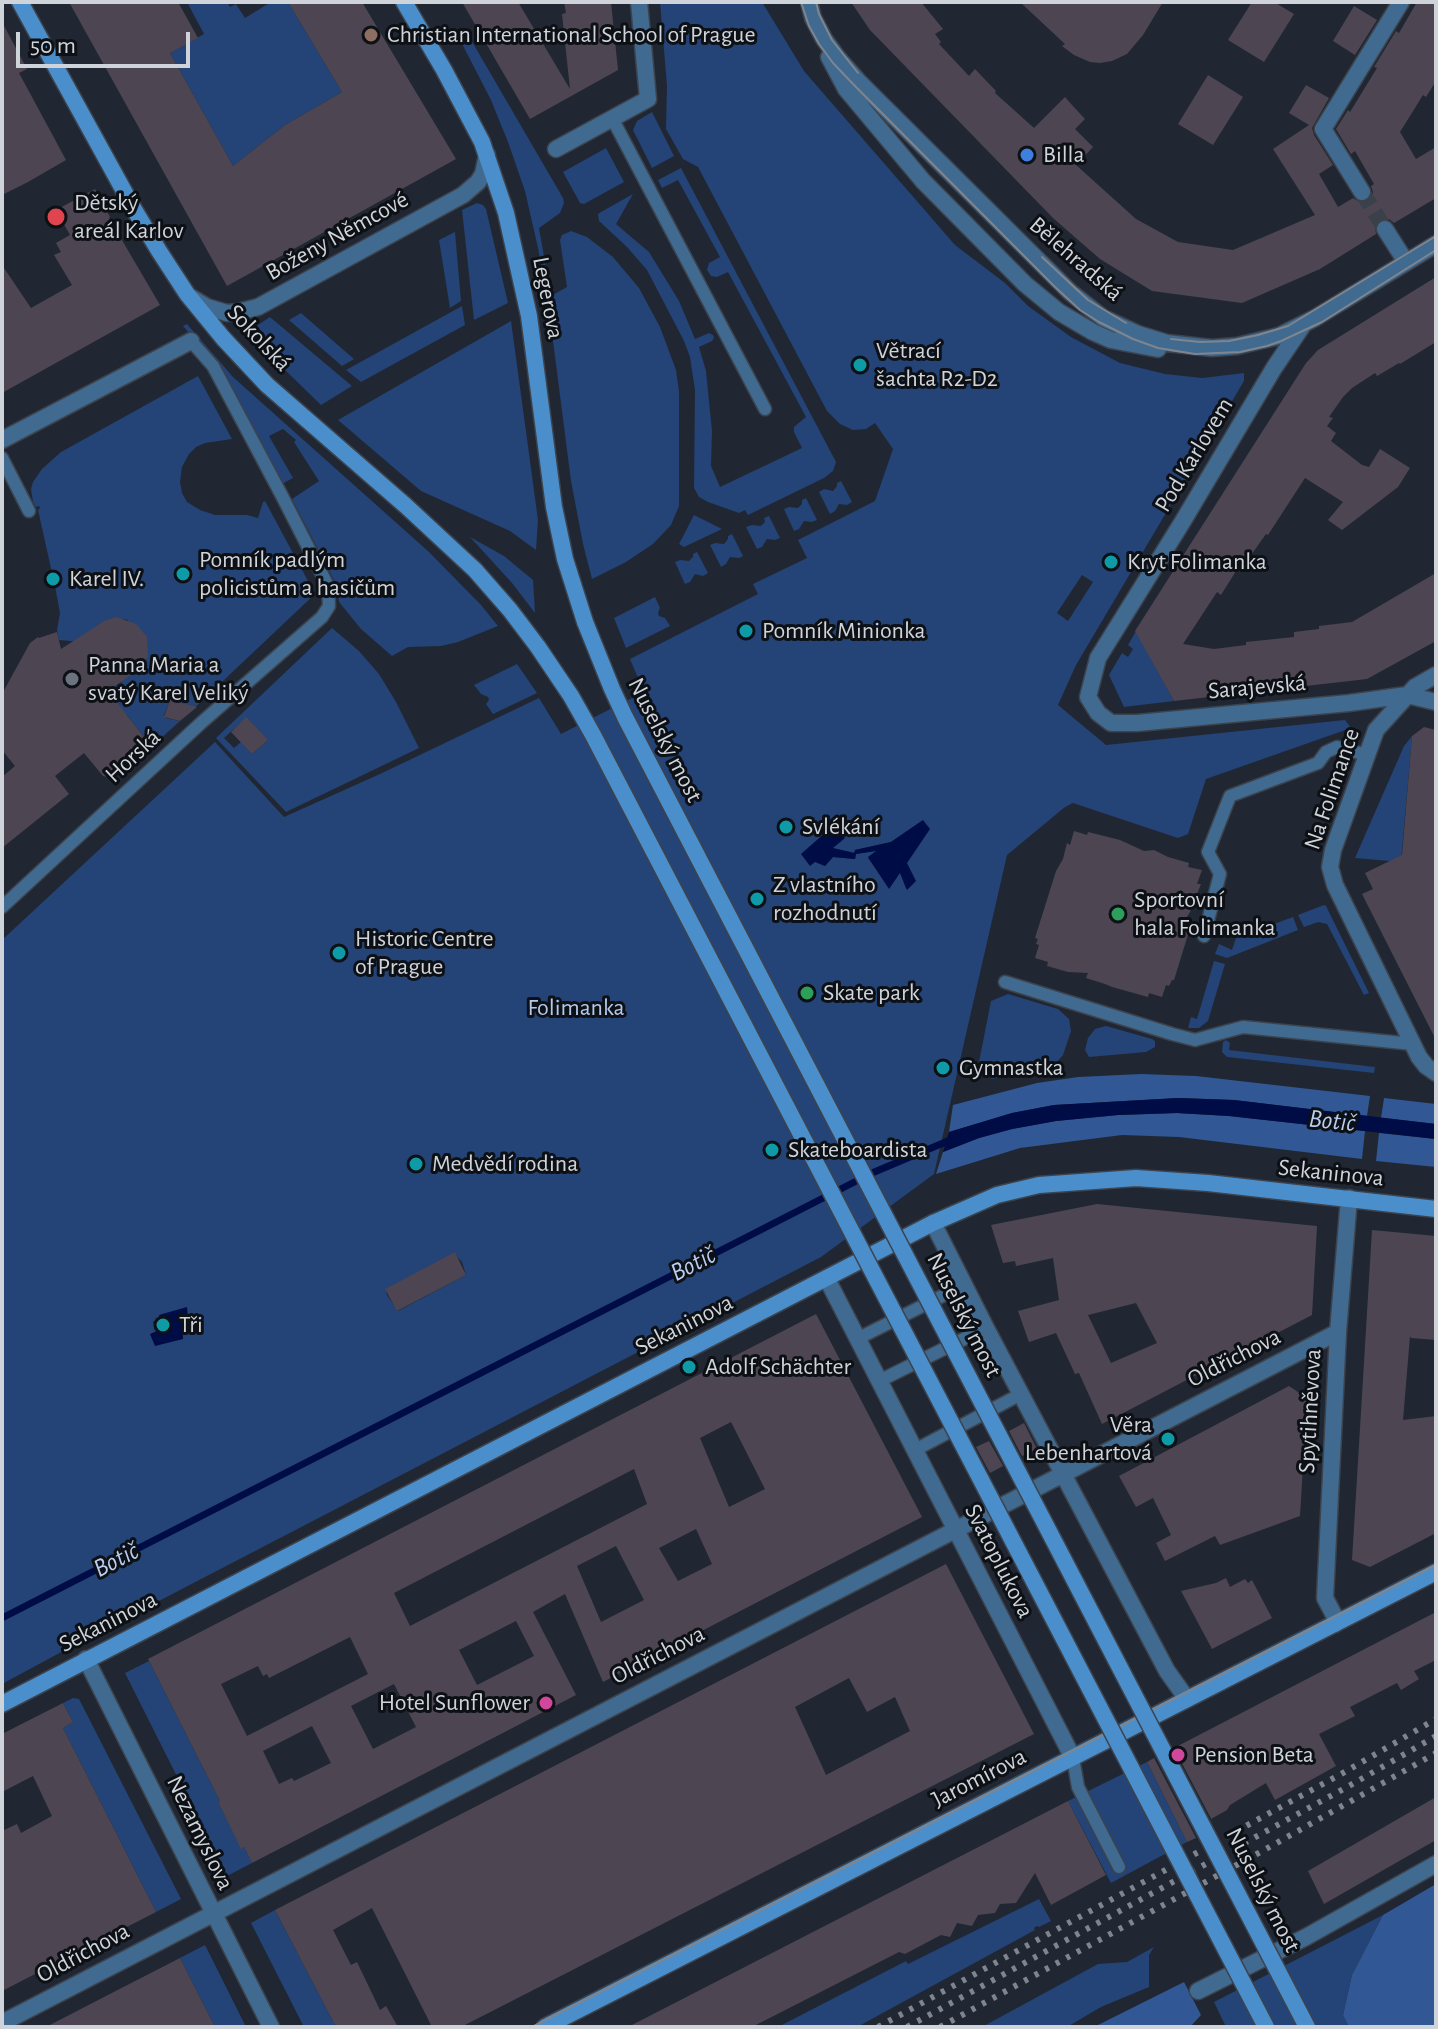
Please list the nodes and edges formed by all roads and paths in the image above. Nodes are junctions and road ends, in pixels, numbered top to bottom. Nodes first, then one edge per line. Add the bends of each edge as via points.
1 (20, 2) edge
2 (404, 2) edge
3 (639, 2) edge
4 (1401, 2) edge
5 (811, 10) edge
6 (612, 118) junction
7 (556, 149) dead end
8 (487, 155) junction
9 (1362, 192) tunnel mouth
10 (1385, 229) tunnel mouth
11 (1436, 244) edge
12 (1406, 262) junction
13 (187, 294) junction
14 (1303, 325) junction
15 (191, 341) joint
16 (1212, 348) junction
17 (765, 409) dead end
18 (2, 440) edge
19 (2, 458) edge
20 (29, 511) dead end
21 (585, 622) joint
22 (1436, 675) edge
23 (1407, 695) junction
24 (1088, 697) joint
25 (1436, 702) edge
26 (1367, 755) junction
27 (2, 907) edge
28 (1204, 936) dead end
29 (1005, 982) dead end
30 (1413, 1044) junction
31 (1436, 1073) edge
32 (1349, 1198) junction
33 (1436, 1209) edge
34 (933, 1223) junction
35 (827, 1279) junction
36 (964, 1285) junction
37 (986, 1328) junction
38 (1338, 1332) junction
39 (857, 1339) junction
40 (879, 1381) junction
41 (1021, 1394) junction
42 (915, 1450) junction
43 (1062, 1473) junction
44 (955, 1529) junction
45 (1436, 1572) edge
46 (1335, 1624) junction
47 (86, 1659) junction
48 (1187, 1699) junction
49 (2, 1704) edge
50 (1073, 1758) junction
51 (1436, 1864) edge
52 (1119, 1867) dead end
53 (213, 1913) junction
54 (1198, 1991) dead end
55 (2, 2023) edge
56 (271, 2027) edge
57 (545, 2027) edge
58 (1266, 2027) edge
59 (1307, 2027) edge

1 - 13 main road, Sokolská
2 - 8 main road, Legerova
3 - 6 street via 648,99
4 - 9 street via 1323,129
5 - 16 street, Bělehradská via 829,48 853,75 1083,303 1153,340
5 - 16 street via 846,89 928,186 1040,298 1111,340 1154,349
6 - 7 street
6 - 17 lane
8 - 13 street, Boženy Němcové via 483,174 463,195 258,307 217,311
8 - 21 main road, Legerova via 523,286 554,507
10 - 12 street
11 - 12 street, Bělehradská
12 - 14 street, Bělehradská
13 - 58 main road, Sokolská, bridge via 267,385 475,570 571,696
14 - 16 street, Bělehradská via 1254,343
14 - 24 street, Pod Karlovem via 1098,658
15 - 18 street
15 - 27 lane, Horská via 213,366 282,496 328,586 329,606
19 - 20 lane
21 - 59 main road, Nuselský most, bridge via 625,717
22 - 23 street, Sarajevská
23 - 24 street, Sarajevská via 1137,723 1111,723
23 - 25 street
23 - 26 street, Na Folimance via 1376,730
26 - 28 lane via 1337,747 1318,763 1230,796 1208,852 1220,874
26 - 30 street, Na Folimance via 1330,867
29 - 30 lane via 1195,1040 1243,1027
30 - 31 street, Na Folimance
32 - 33 main road, Sekaninova
32 - 34 main road, Sekaninova via 1136,1178 1019,1189
32 - 38 street, Spytihněvova
34 - 35 main road, Sekaninova
34 - 36 street
35 - 39 street, Svatoplukova
35 - 47 main road, Sekaninova
36 - 37 street
36 - 39 lane
37 - 40 lane
37 - 41 street
38 - 43 street, Oldřichova
38 - 46 street, Spytihněvova via 1325,1598
39 - 40 street, Svatoplukova
40 - 42 street, Svatoplukova
41 - 42 lane
41 - 43 street
42 - 44 street, Svatoplukova
43 - 44 street, Oldřichova
43 - 48 street
44 - 50 street, Svatoplukova
44 - 53 street, Oldřichova
45 - 46 main road, Jaromírova
46 - 48 main road, Jaromírova
47 - 49 main road, Sekaninova
47 - 53 street, Nezamyslova
48 - 50 main road, Jaromírova
50 - 52 lane, Svatoplukova via 1078,1787
50 - 57 main road, Jaromírova
51 - 54 street
53 - 55 street, Oldřichova
53 - 56 street, Nezamyslova

